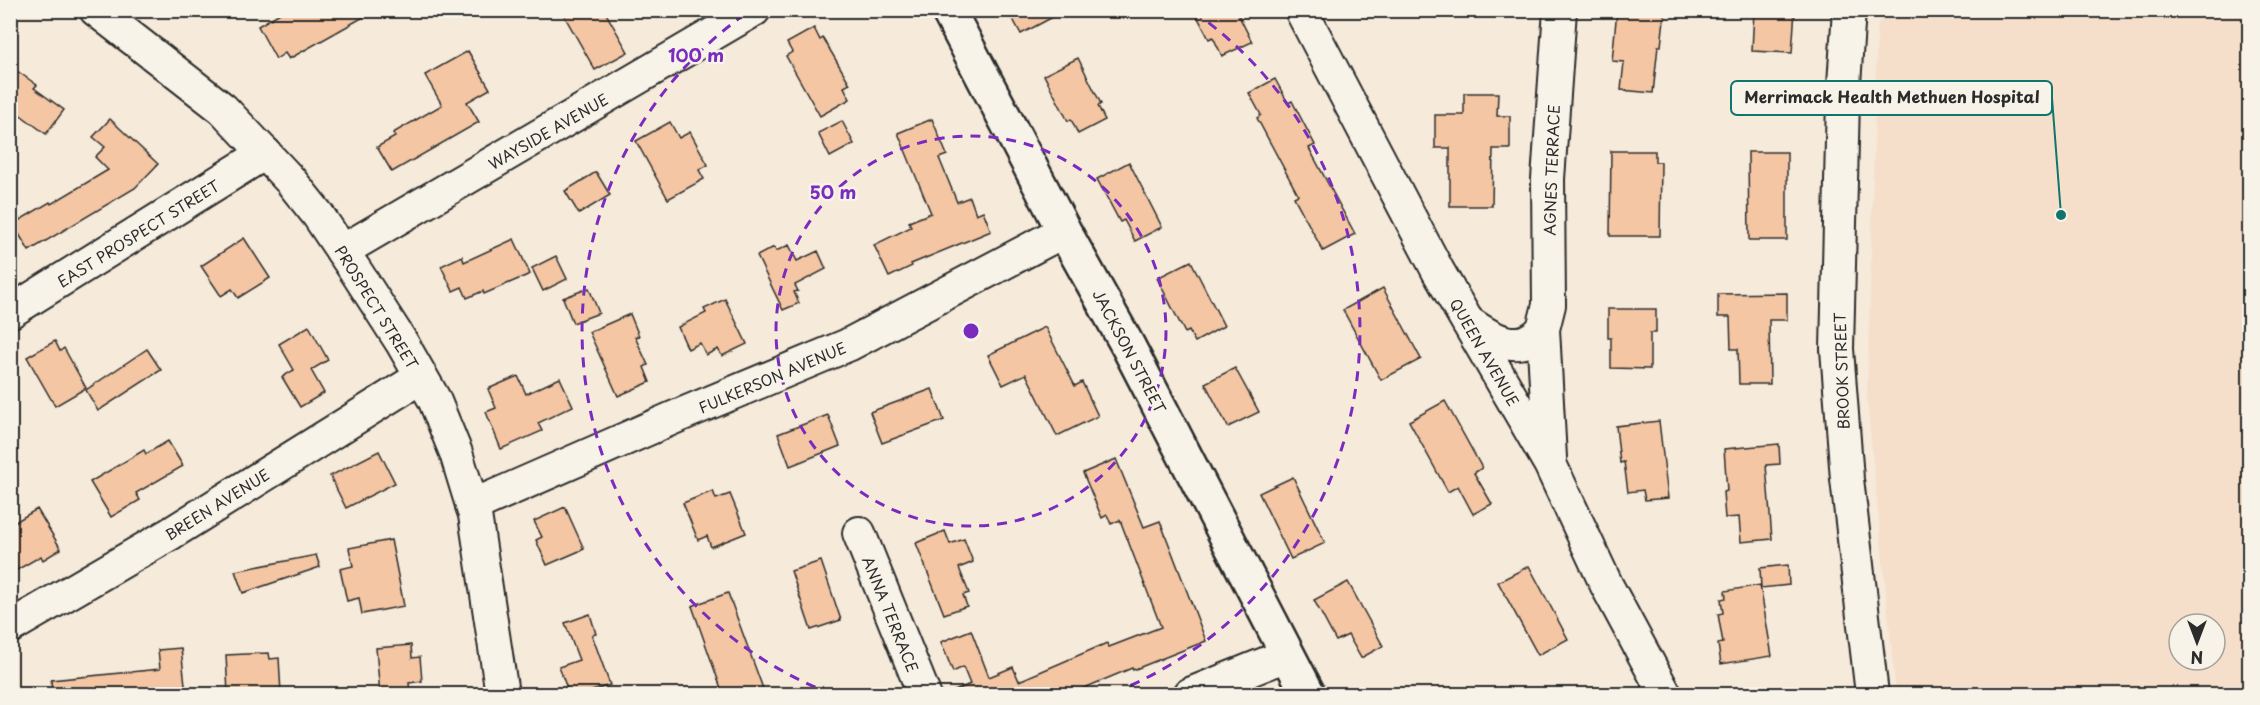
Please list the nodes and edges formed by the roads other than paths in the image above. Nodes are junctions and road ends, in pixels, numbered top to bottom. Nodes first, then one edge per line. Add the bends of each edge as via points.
1 (96, 10) edge
2 (754, 10) edge
3 (948, 10) edge
4 (1301, 10) edge
5 (1560, 10) edge
6 (1850, 10) edge
7 (265, 153) junction
8 (1064, 231) junction
9 (342, 251) junction
10 (10, 312) edge
11 (1466, 320) junction
12 (1543, 329) junction
13 (421, 377) junction
14 (1550, 464) junction
15 (472, 506) junction
16 (859, 533) dead end
17 (10, 627) edge
18 (1287, 655) junction
19 (502, 694) edge
20 (924, 694) edge
21 (1190, 694) edge
22 (1308, 694) edge
23 (1665, 694) edge
24 (1872, 694) edge

1 - 7 street, PROSPECT STREET via 223,109
2 - 9 street, WAYSIDE AVENUE
3 - 8 main road, JACKSON STREET
4 - 11 street, QUEEN AVENUE
5 - 12 street, AGNES TERRACE via 1548,179 1549,305
6 - 24 street, BROOK STREET via 1843,99 1837,349 1847,479
7 - 9 street, PROSPECT STREET
7 - 10 street, EAST PROSPECT STREET
8 - 15 street, FULKERSON AVENUE via 848,345
8 - 18 main road, JACKSON STREET via 1128,346
9 - 13 street, PROSPECT STREET
11 - 12 street via 1498,342 1535,338
11 - 14 street, QUEEN AVENUE
12 - 14 street, AGNES TERRACE
13 - 15 street, PROSPECT STREET via 456,453
13 - 17 street, BREEN AVENUE via 170,534
14 - 23 street, QUEEN AVENUE via 1607,586
15 - 19 street, PROSPECT STREET
16 - 20 street, ANNA TERRACE
18 - 21 street
18 - 22 main road, JACKSON STREET

